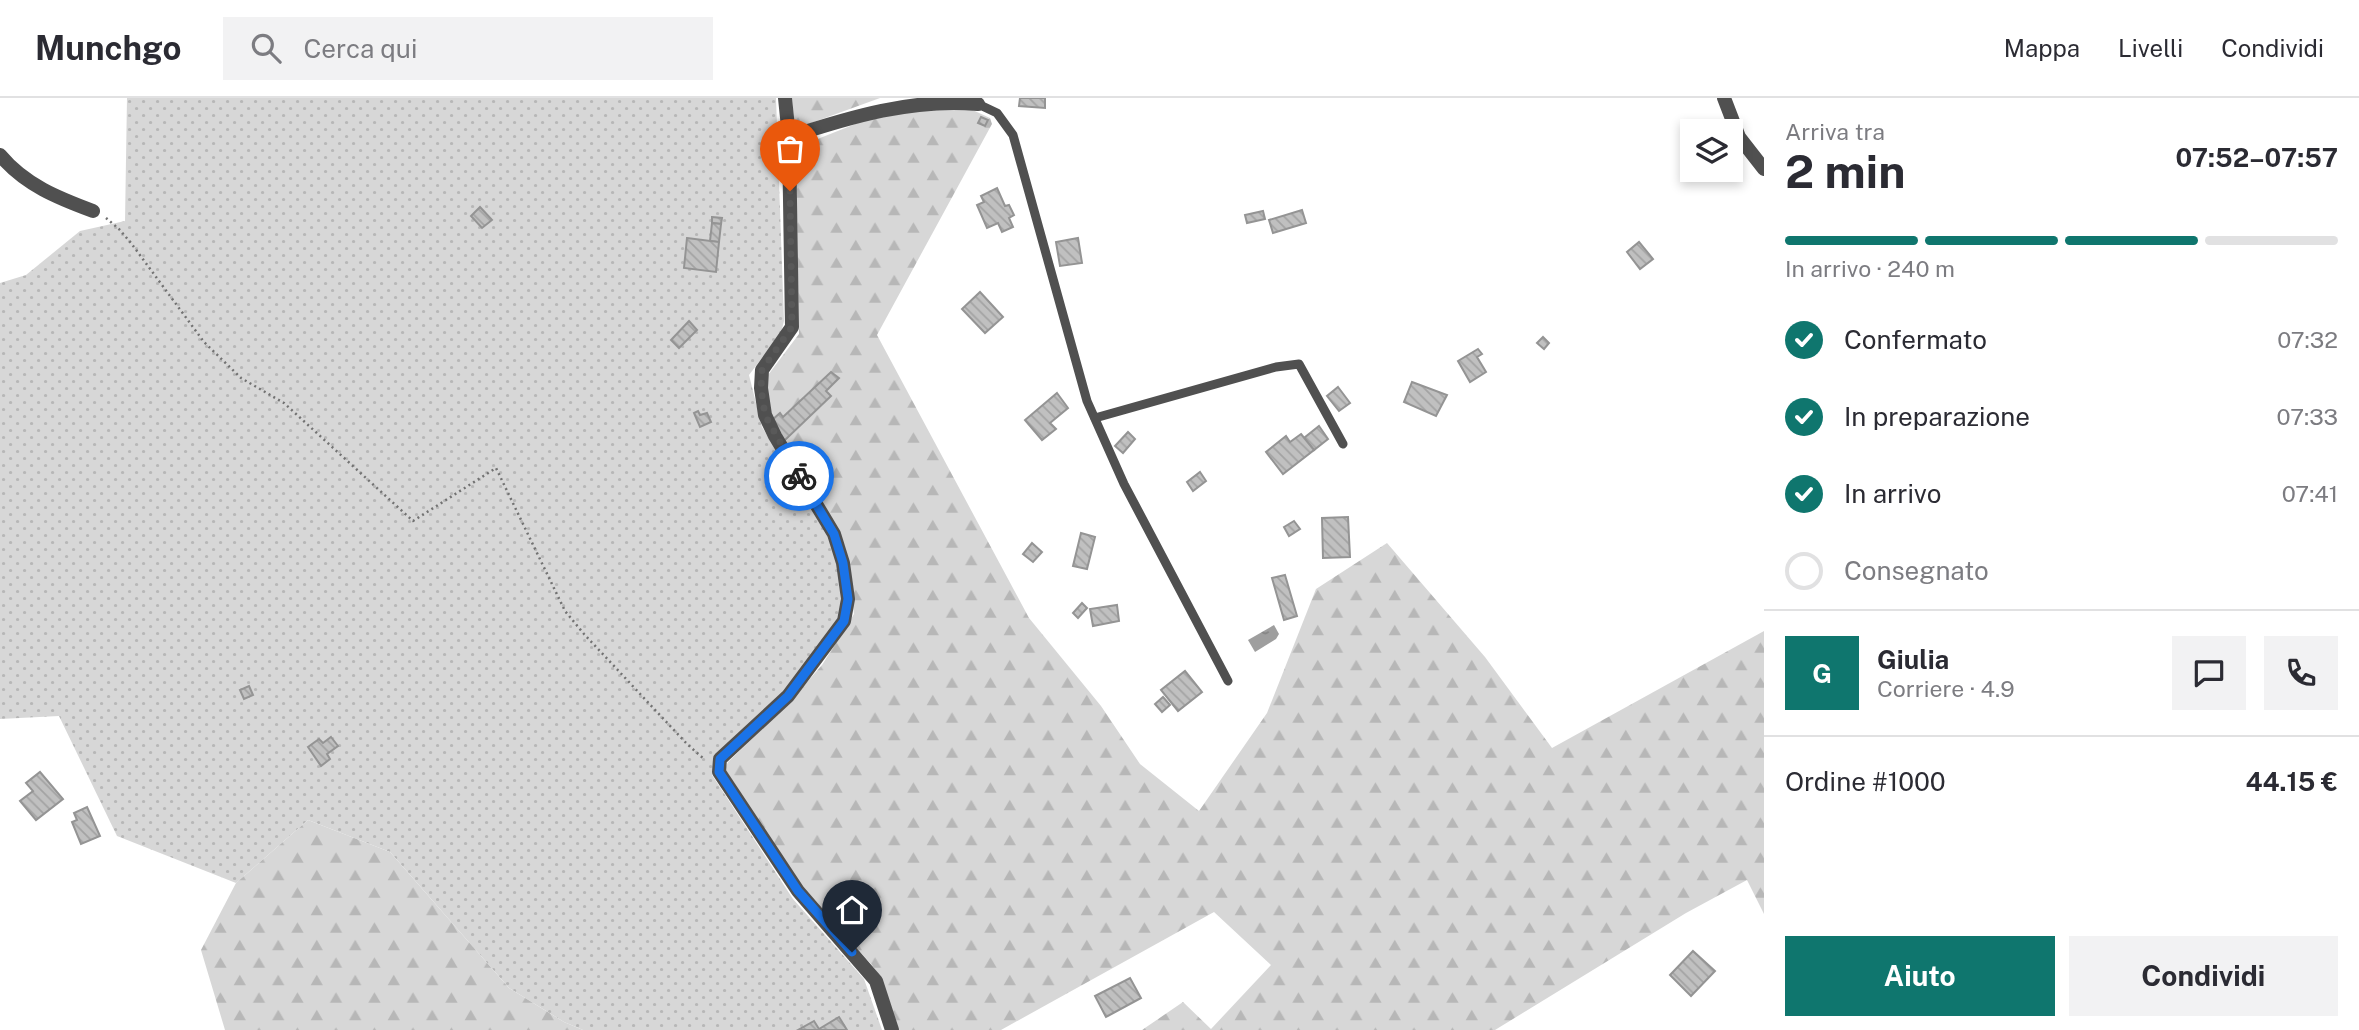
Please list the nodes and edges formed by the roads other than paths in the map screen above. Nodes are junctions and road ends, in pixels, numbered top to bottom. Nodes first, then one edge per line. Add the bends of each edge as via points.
1 (785, 98) edge
2 (1724, 98) edge
3 (978, 104) joint
4 (789, 137) junction
5 (0, 155) edge
6 (1764, 169) edge
7 (93, 211) road end
8 (1095, 418) junction
9 (1343, 444) dead end
10 (1228, 681) dead end
11 (892, 1030) edge

1 - 4 street
2 - 6 street via 1739,137
3 - 4 street via 958,99 885,106
3 - 8 lane via 997,113 1013,135
4 - 11 street via 792,327 762,370 761,388 765,415 775,436 834,534 848,599 844,621 827,647 788,696 720,759 719,772 798,891 876,981
5 - 7 street via 11,169 41,190
8 - 9 lane via 1299,364
8 - 10 lane via 1124,484

